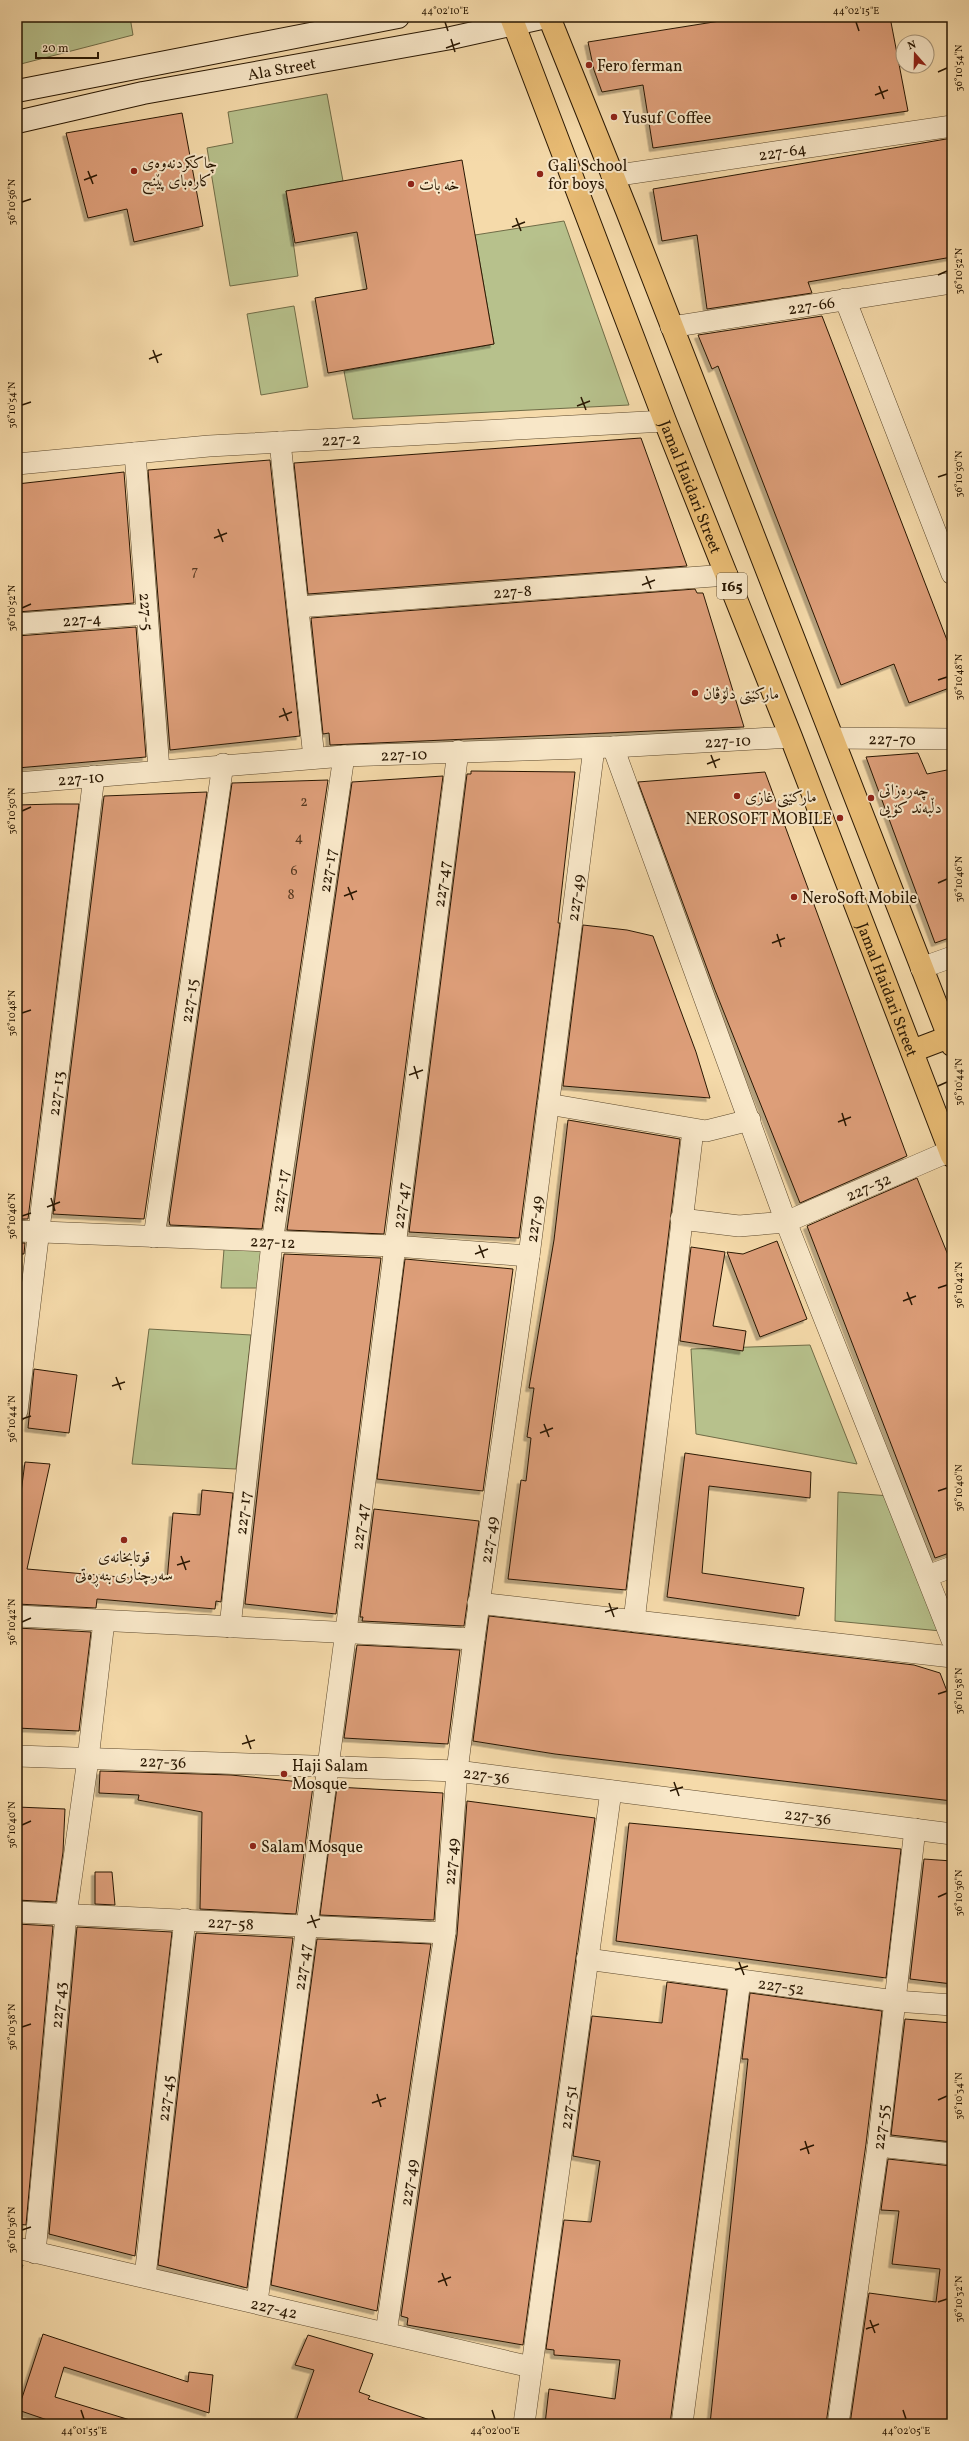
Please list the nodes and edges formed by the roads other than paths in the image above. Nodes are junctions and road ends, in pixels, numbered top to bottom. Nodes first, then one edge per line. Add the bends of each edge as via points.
1 (398, 17) edge
2 (548, 17) edge
3 (512, 21) edge
4 (17, 91) edge
5 (17, 122) edge
6 (952, 126) edge
7 (612, 176) junction
8 (952, 283) edge
9 (845, 299) junction
10 (671, 327) junction
11 (665, 421) junction
12 (280, 442) junction
13 (135, 453) junction
14 (17, 464) edge
15 (952, 574) edge
16 (727, 575) junction
17 (298, 607) junction
18 (147, 614) junction
19 (17, 624) edge
20 (791, 737) junction
21 (833, 738) junction
22 (952, 739) edge
23 (604, 747) junction
24 (458, 751) junction
25 (344, 756) junction
26 (314, 758) junction
27 (223, 764) junction
28 (159, 770) junction
29 (94, 776) junction
30 (17, 783) edge
31 (952, 957) edge
32 (921, 968) junction
33 (950, 1041) edge
34 (912, 1052) junction
35 (548, 1104) junction
36 (750, 1120) junction
37 (693, 1130) junction
38 (951, 1154) edge
39 (681, 1219) junction
40 (786, 1222) junction
41 (17, 1231) edge
42 (39, 1232) junction
43 (154, 1237) junction
44 (272, 1243) junction
45 (394, 1246) junction
46 (529, 1256) junction
47 (17, 1411) edge
48 (952, 1567) edge
49 (927, 1576) junction
50 (478, 1603) junction
51 (17, 1616) edge
52 (104, 1621) junction
53 (634, 1621) junction
54 (230, 1627) junction
55 (346, 1631) junction
56 (474, 1639) junction
57 (952, 1640) edge
58 (952, 1657) edge
59 (17, 1756) edge
60 (88, 1759) junction
61 (327, 1767) junction
62 (457, 1771) junction
63 (611, 1790) junction
64 (915, 1829) junction
65 (952, 1834) edge
66 (17, 1912) edge
67 (66, 1915) junction
68 (185, 1919) junction
69 (307, 1925) junction
70 (445, 1933) junction
71 (587, 1959) junction
72 (740, 1980) junction
73 (895, 2001) junction
74 (952, 2005) edge
75 (878, 2146) junction
76 (952, 2154) edge
77 (26, 2251) edge
78 (145, 2277) junction
79 (257, 2302) junction
80 (386, 2333) junction
81 (531, 2367) junction
82 (524, 2424) edge
83 (682, 2424) edge
84 (838, 2424) edge

1 - 4 main road, Ala Street
2 - 3 main road, Ala Street
2 - 7 main road, 165
3 - 5 main road, Ala Street via 143,93
3 - 11 main road, Jamal Haidari Street / 165
6 - 7 street, 227-64
7 - 10 main road, 165
8 - 9 street, 227-66
9 - 10 street, 227-66
9 - 15 street
10 - 21 main road, 165
11 - 12 street, 227-2
11 - 16 main road, Jamal Haidari Street / 165
12 - 13 street, 227-2
12 - 17 street
13 - 14 street, 227-2
13 - 18 street, 227-5
16 - 17 street, 227-8
16 - 20 main road, Jamal Haidari Street / 165
17 - 26 street
18 - 19 street, 227-4
18 - 28 street, 227-5
20 - 23 street, 227-10
20 - 34 main road, Jamal Haidari Street / 165
21 - 22 street, 227-70
21 - 32 main road, 165
23 - 24 street, 227-10
23 - 35 street, 227-49
23 - 36 street
24 - 25 street, 227-10
24 - 45 street, 227-47
25 - 26 street, 227-10
25 - 44 street, 227-17
26 - 27 street, 227-10
27 - 28 street, 227-10
27 - 43 street, 227-15
28 - 29 street, 227-10
29 - 30 street, 227-10
29 - 42 street, 227-13
31 - 32 street
32 - 33 main road, 165
33 - 34 main road
34 - 38 main road, Jamal Haidari Street / 165
35 - 37 street
35 - 46 street, 227-49
36 - 37 street via 706,1131
36 - 40 street
37 - 39 street
38 - 40 street, 227-32
39 - 40 street, 227-32 via 738,1226
39 - 53 street
40 - 49 street
41 - 42 street, 227-12
42 - 43 street, 227-12
42 - 47 street, 227-13
43 - 44 street, 227-12
44 - 45 street, 227-12
44 - 54 street, 227-17
45 - 46 street, 227-12
45 - 55 street, 227-47
46 - 50 street, 227-49
48 - 49 street
49 - 57 street
50 - 53 street
50 - 56 street, 227-49
51 - 52 street
52 - 54 street
52 - 60 street, 227-43
53 - 58 street
54 - 55 street
55 - 56 street
55 - 61 street, 227-47
56 - 62 street, 227-49
59 - 60 street, 227-36
60 - 61 street, 227-36
60 - 67 street, 227-43
61 - 62 street, 227-36
61 - 69 street, 227-47
62 - 63 street, 227-36
62 - 70 street, 227-49
63 - 64 street, 227-36
63 - 71 street, 227-51
64 - 65 street, 227-36
64 - 73 street, 227-55
66 - 67 street, 227-58
67 - 68 street, 227-58
67 - 77 street, 227-43
68 - 69 street, 227-58
68 - 78 street, 227-45
69 - 70 street, 227-58
69 - 79 street, 227-47
70 - 80 street, 227-49
71 - 72 street, 227-52
71 - 81 street, 227-51
72 - 73 street, 227-52
72 - 83 street
73 - 74 street, 227-52
73 - 75 street, 227-55
75 - 76 street
75 - 84 street, 227-55
77 - 78 street, 227-42
78 - 79 street, 227-42
79 - 80 street, 227-42
80 - 81 street, 227-42
81 - 82 street, 227-51

